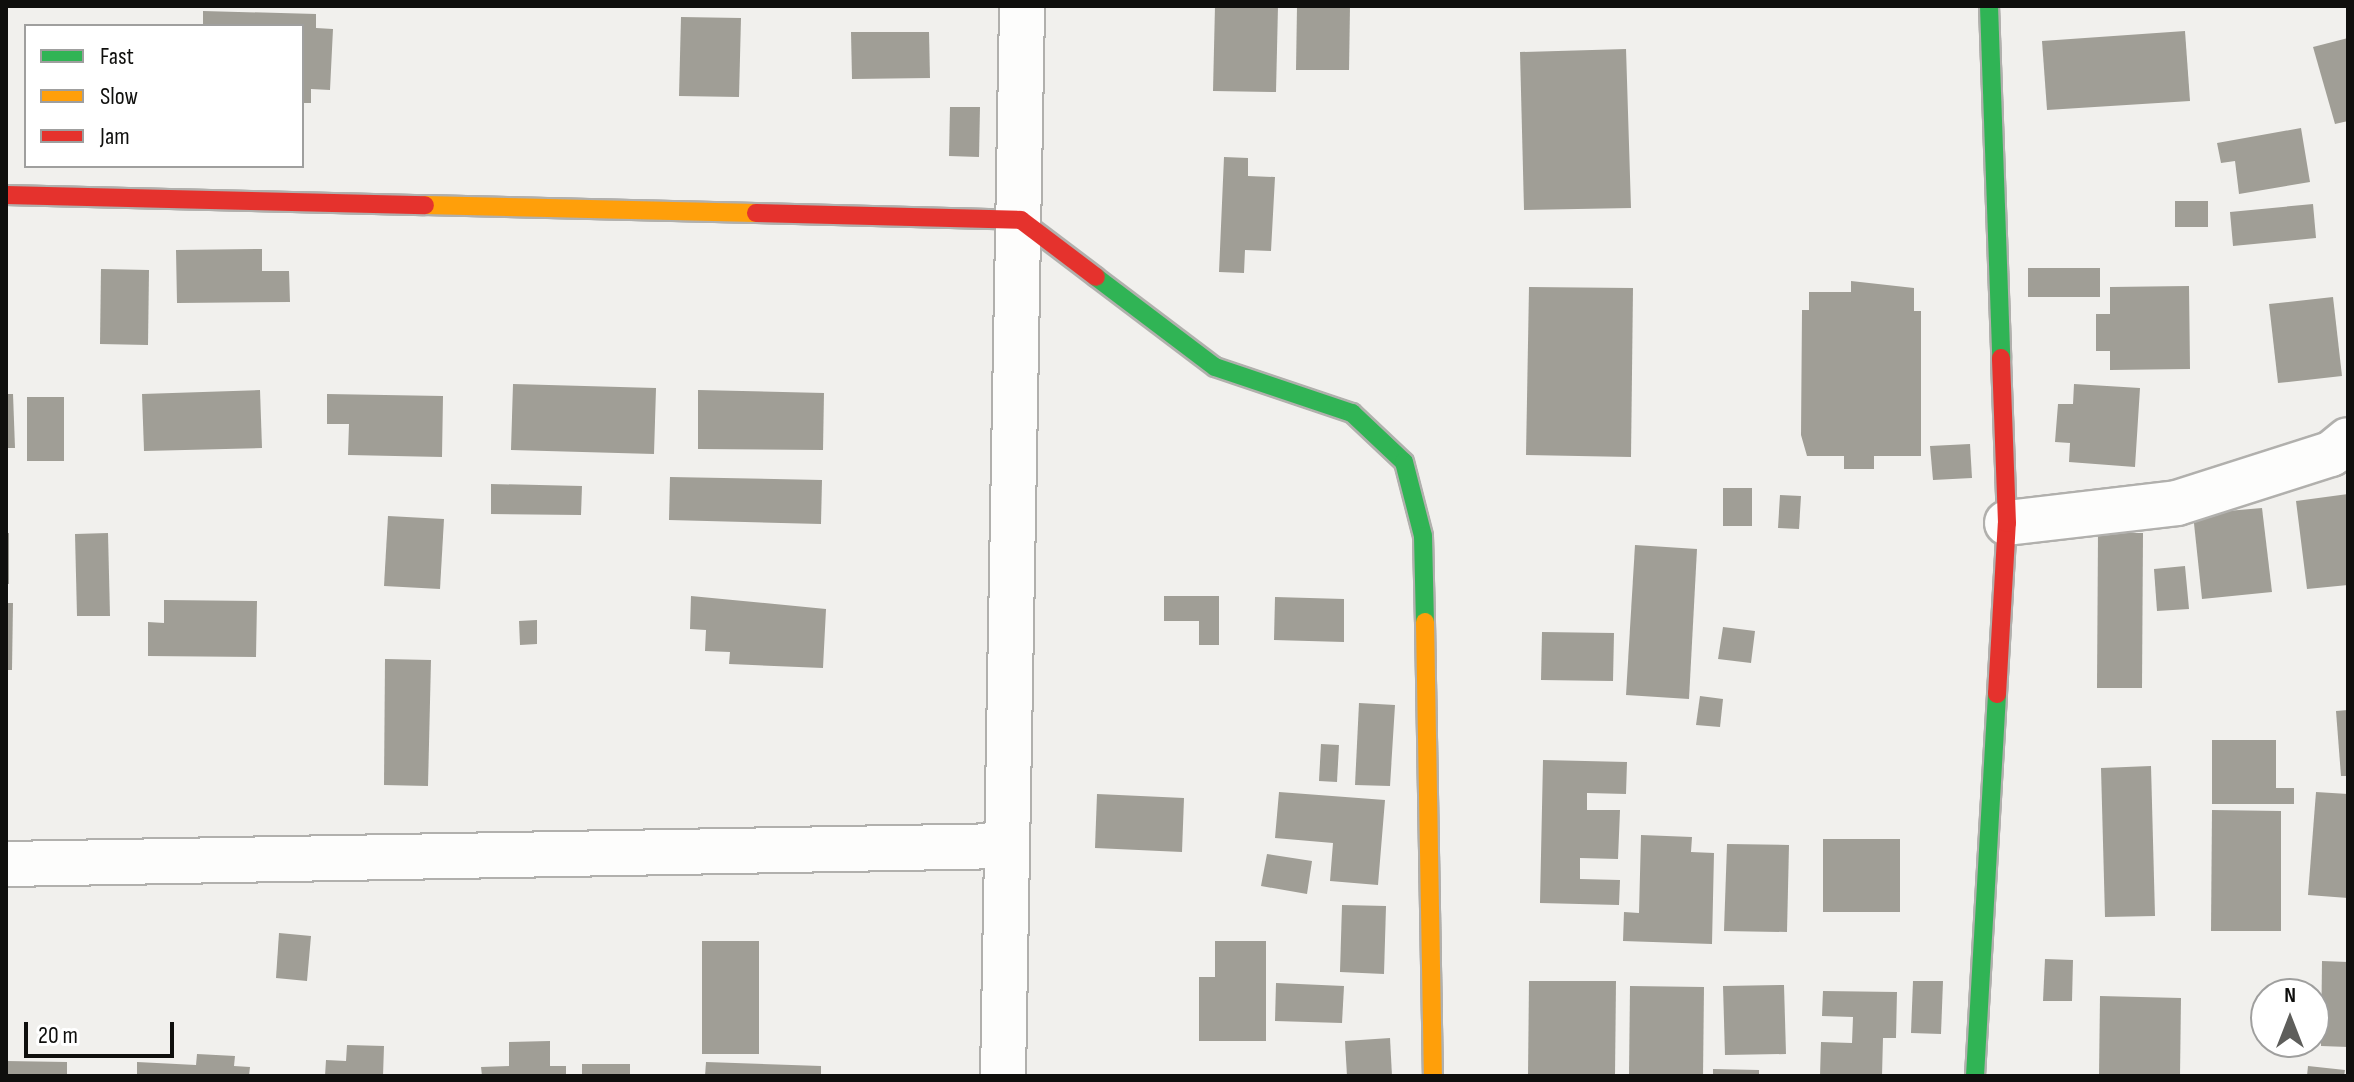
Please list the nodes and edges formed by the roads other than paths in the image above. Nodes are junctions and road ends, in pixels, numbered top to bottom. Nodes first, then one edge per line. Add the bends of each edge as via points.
1 (1022, 6) edge
2 (1989, 6) edge
3 (6, 195) edge
4 (1021, 220) junction
5 (2348, 440) edge
6 (2007, 523) junction
7 (1007, 846) junction
8 (6, 864) edge
9 (1003, 1076) edge
10 (1433, 1076) edge
11 (1975, 1076) edge

1 - 4 street
2 - 6 street
3 - 4 street
4 - 7 street
4 - 10 street via 1215,367 1352,413 1404,462 1423,536
5 - 6 street via 2331,454 2177,503
6 - 11 street
7 - 8 street
7 - 9 street

